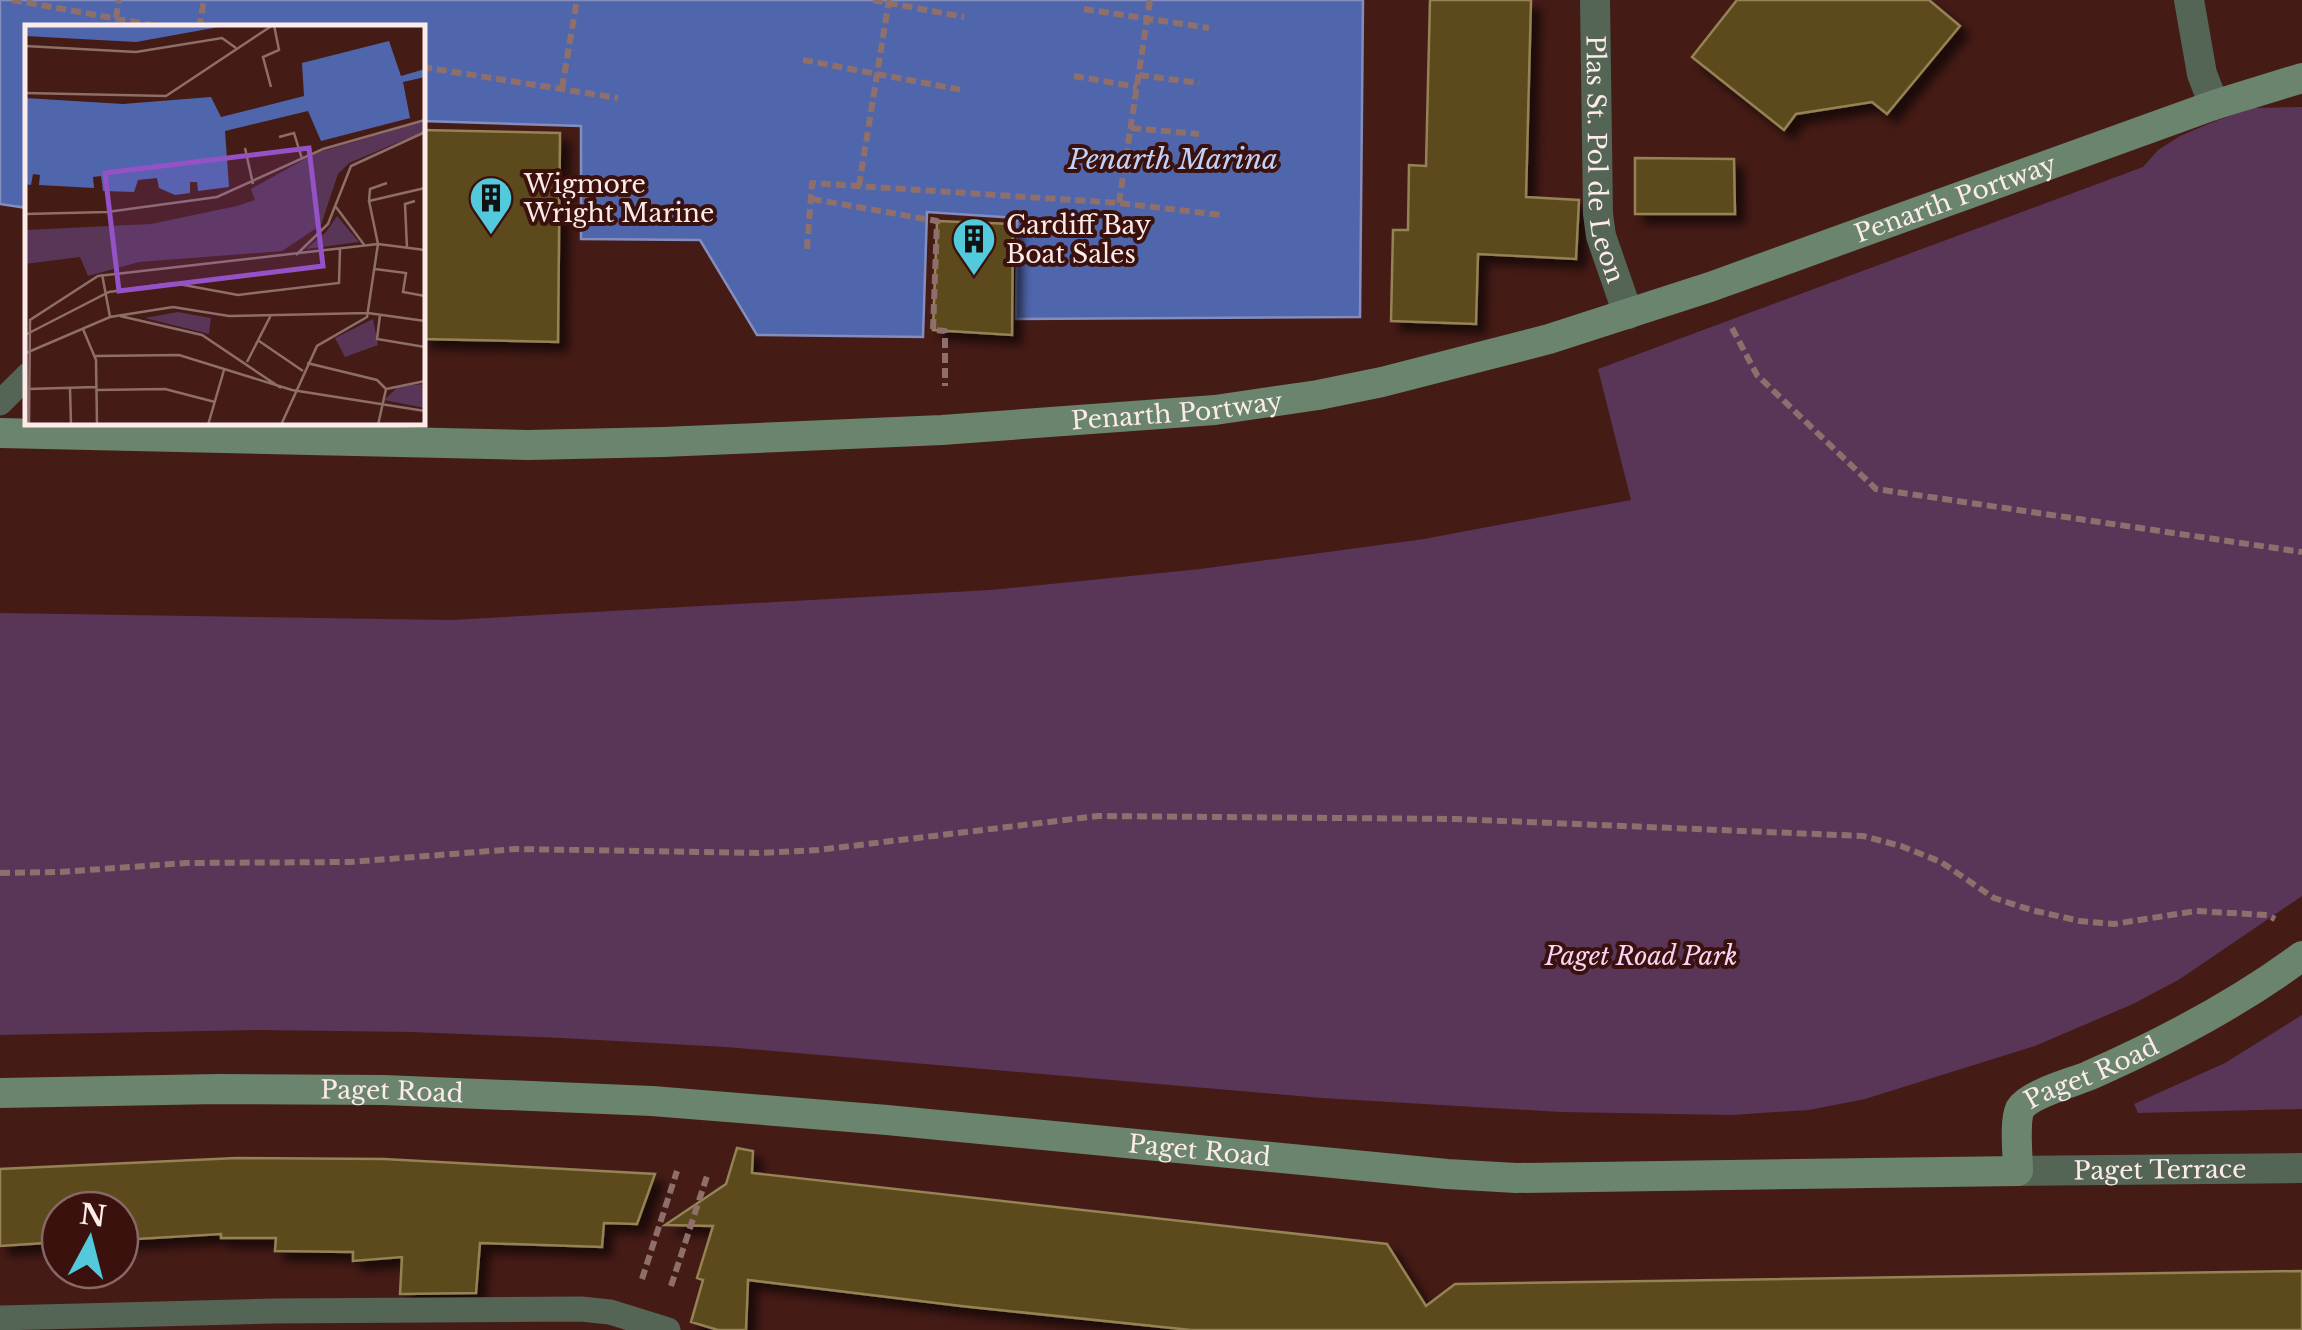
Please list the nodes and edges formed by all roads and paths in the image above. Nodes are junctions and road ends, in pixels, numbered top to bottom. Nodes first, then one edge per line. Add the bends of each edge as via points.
1 (12, 0) edge
2 (119, 0) edge
3 (204, 0) edge
4 (577, 0) edge
5 (873, 0) edge
6 (1150, 0) edge
7 (1594, 0) edge
8 (2189, 0) edge
9 (889, 2) edge
10 (46, 3) edge
11 (1084, 10) dead end
12 (964, 17) dead end
13 (116, 19) junction
14 (151, 25) edge
15 (200, 25) edge
16 (1209, 28) dead end
17 (804, 60) dead end
18 (425, 66) edge
19 (877, 74) junction
20 (1074, 76) dead end
21 (1139, 76) junction
22 (2302, 78) edge
23 (1200, 83) dead end
24 (1137, 87) junction
25 (562, 88) junction
26 (962, 90) dead end
27 (618, 98) dead end
28 (2214, 105) junction
29 (1131, 128) junction
30 (1199, 134) dead end
31 (859, 186) dead end
32 (812, 199) junction
33 (1120, 204) junction
34 (1222, 215) dead end
35 (807, 250) dead end
36 (1628, 314) junction
37 (1757, 375) dead end
38 (25, 378) edge
39 (945, 395) dead end
40 (0, 403) edge
41 (190, 430) edge
42 (0, 433) edge
43 (2302, 552) edge
44 (0, 873) edge
45 (2283, 921) dead end
46 (2302, 956) edge
47 (0, 1093) edge
48 (2302, 1168) edge
49 (677, 1170) dead end
50 (2018, 1171) junction
51 (708, 1174) dead end
52 (640, 1288) dead end
53 (666, 1300) dead end
54 (0, 1318) edge
55 (668, 1330) edge

1 - 10 path
2 - 13 path
3 - 15 path
4 - 25 path
5 - 9 path
6 - 21 path
7 - 36 street, Plas St. Pol de Leon via 1598,214
8 - 28 street
9 - 12 path
9 - 19 path
10 - 13 path
11 - 16 path
13 - 14 path
17 - 19 path
18 - 25 path
19 - 26 path
19 - 31 path
20 - 24 path
21 - 23 path
21 - 24 path
22 - 28 street, Penarth Portway
24 - 29 path
25 - 27 path
28 - 36 street, Penarth Portway
29 - 30 path
29 - 33 path
32 - 33 path via 812,183
32 - 35 path
32 - 39 path via 937,221 933,330 945,330
33 - 34 path
36 - 41 street, Penarth Portway via 1382,382 1197,411 942,430 528,445
37 - 43 path via 1876,489
38 - 40 lane
41 - 42 street, Penarth Portway
44 - 45 path via 350,862 516,849 818,850 1098,816 1455,819 1863,836 1941,862 1994,898 2080,922 2114,924 2196,911
46 - 50 street, Paget Road via 2199,1023 2032,1098 2018,1118
47 - 50 street, Paget Road via 365,1090 652,1101 1516,1178
48 - 50 street, Paget Terrace
49 - 52 path
51 - 53 path
54 - 55 lane via 581,1309

